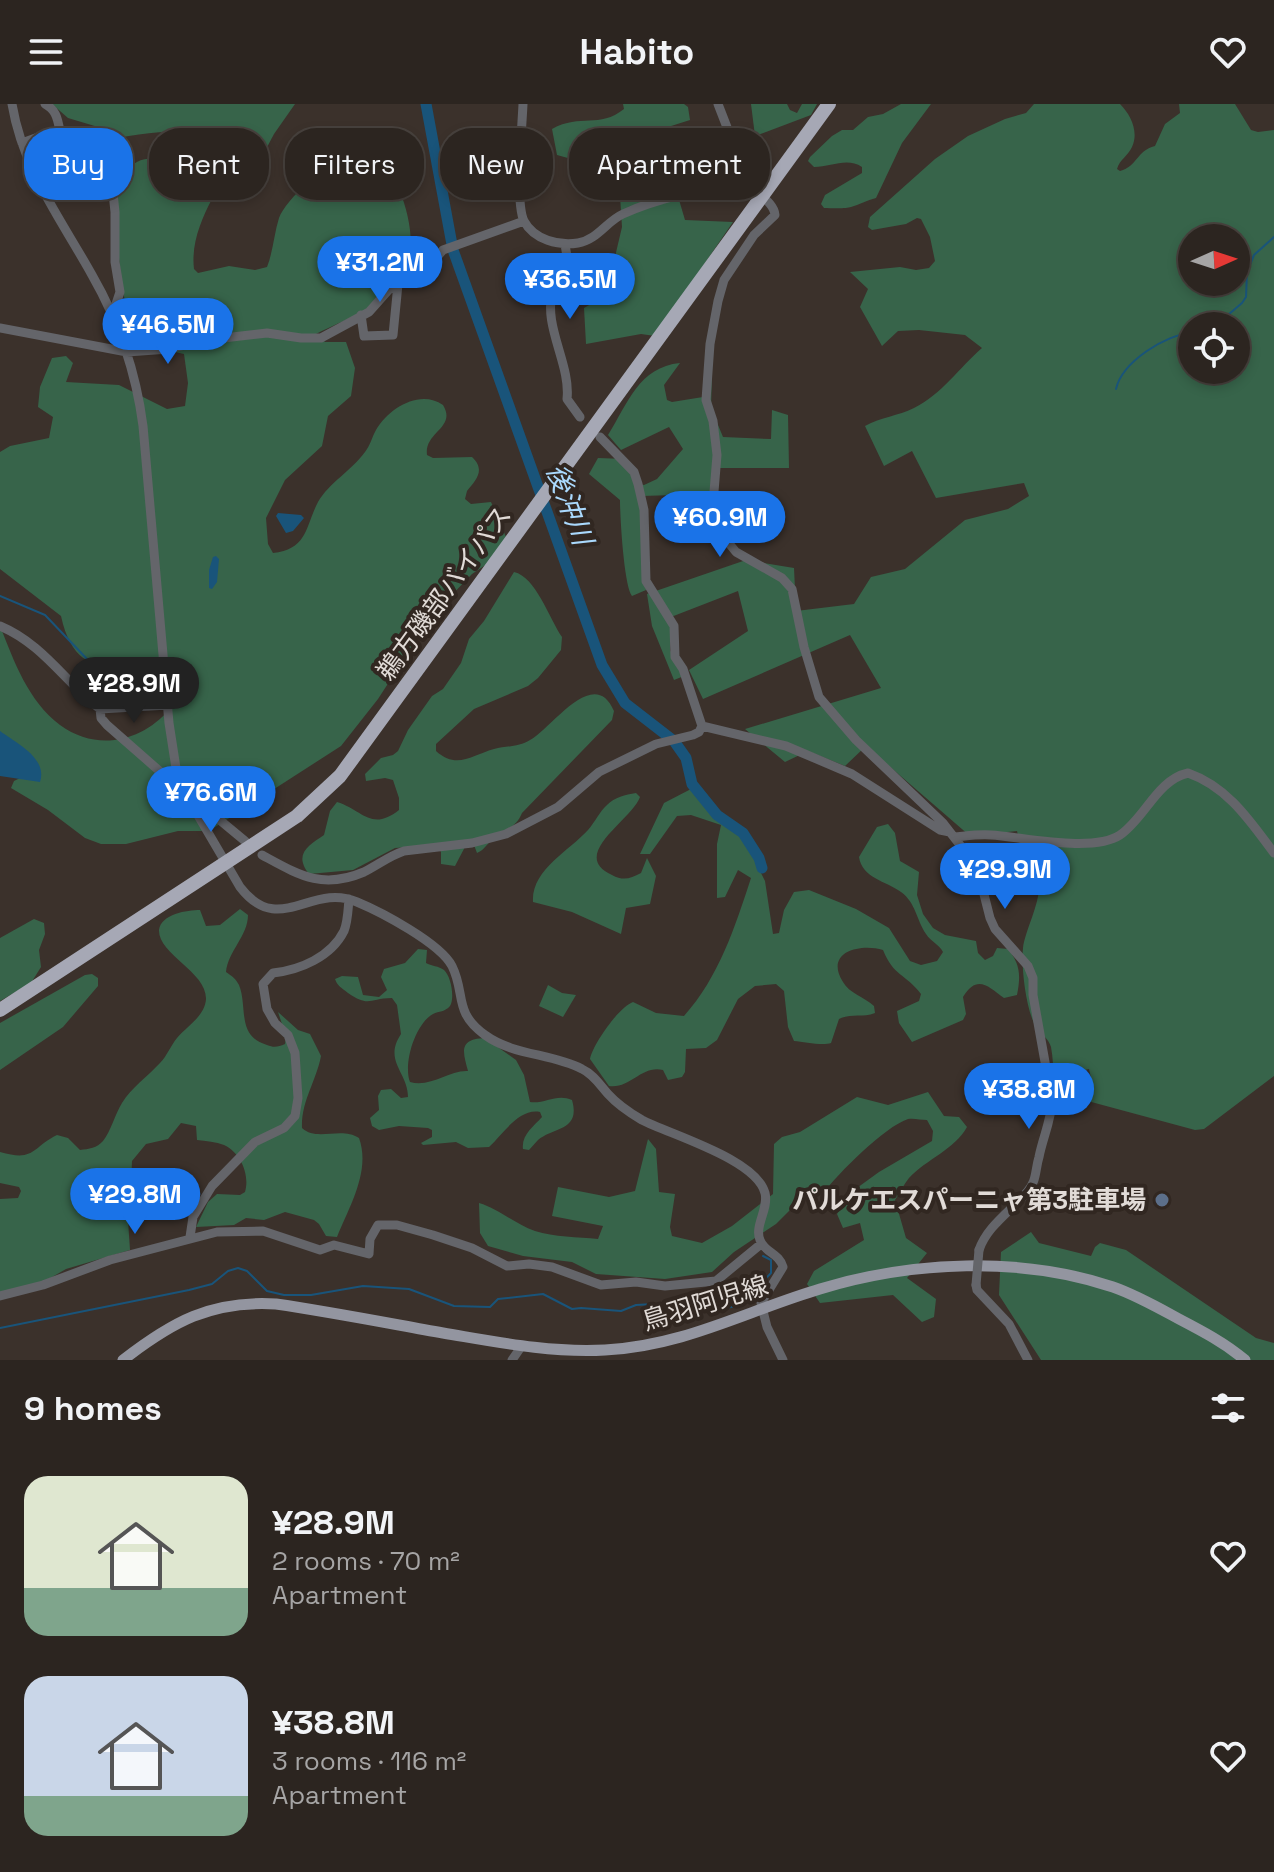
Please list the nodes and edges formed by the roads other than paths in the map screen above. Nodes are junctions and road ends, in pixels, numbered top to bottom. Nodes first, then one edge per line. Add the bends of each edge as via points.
1 (12, 104) edge
2 (45, 104) edge
3 (523, 104) edge
4 (718, 104) edge
5 (829, 104) edge
6 (60, 128) edge
7 (727, 128) edge
8 (22, 143) joint
9 (770, 187) edge
10 (113, 200) edge
11 (665, 200) edge
12 (761, 200) edge
13 (765, 200) edge
14 (524, 221) junction
15 (565, 244) junction
16 (398, 284) junction
17 (110, 310) junction
18 (361, 315) junction
19 (0, 328) edge
20 (127, 352) junction
21 (580, 417) dead end
22 (600, 437) dead end
23 (0, 626) edge
24 (168, 705) junction
25 (100, 709) junction
26 (702, 726) junction
27 (172, 782) dead end
28 (198, 802) dead end
29 (952, 834) junction
30 (245, 841) dead end
31 (1274, 853) edge
32 (262, 855) dead end
33 (226, 863) junction
34 (320, 881) junction
35 (322, 899) junction
36 (349, 899) junction
37 (0, 1010) edge
38 (190, 1237) junction
39 (761, 1244) junction
40 (0, 1296) edge
41 (761, 1311) junction
42 (521, 1347) junction
43 (124, 1360) edge
44 (512, 1360) edge
45 (783, 1360) edge
46 (1028, 1360) edge
47 (1245, 1360) edge

1 - 8 street
2 - 6 street via 54,110
3 - 14 street
4 - 7 street
5 - 9 highway, 鵜方磯部バイパス
8 - 17 street via 42,192
10 - 17 street via 120,292
11 - 15 street via 612,219 586,242
12 - 33 highway, 鵜方磯部バイパス via 340,776 311,806
13 - 29 street via 775,215 754,235 724,280 710,344 706,400 717,455 713,515 736,552 792,589 819,697
14 - 15 street via 541,237
14 - 16 street via 443,250 417,280
15 - 21 street via 570,276 553,290 551,302 567,399
16 - 18 street
16 - 18 street via 393,335 364,336
17 - 20 street
18 - 20 street via 321,338 267,333
19 - 20 street
20 - 24 street via 143,426
22 - 26 street via 634,472 644,510 646,581 674,626 675,657
23 - 25 street via 51,660
24 - 25 street
24 - 33 street via 181,783
25 - 27 street via 107,725
26 - 29 street via 786,746 852,774
26 - 34 street via 693,735 656,744 599,772 558,807 506,834 404,851 363,872
28 - 30 street
29 - 31 street via 1065,843 1118,836 1164,787 1188,773 1230,799
29 - 46 street, bridge via 977,867 995,929 1033,978 1052,1101 1036,1178 988,1232 979,1250 977,1290 1009,1324
32 - 34 street
33 - 35 street via 249,899 267,909
33 - 37 highway, 鵜方磯部バイパス
34 - 35 street
35 - 36 street
36 - 38 street via 345,929 336,943 309,964 273,973 263,984 267,1009 293,1046 295,1116 284,1128 255,1142 212,1186 193,1217
36 - 39 street via 404,926 445,957 462,1008 483,1033 515,1050 579,1067 622,1107 747,1172 765,1194
38 - 39 street via 263,1231 316,1249 334,1245 369,1254 378,1225 397,1225 472,1248 507,1266 552,1267 601,1285 636,1282 655,1287 716,1281
38 - 40 street
39 - 41 street via 783,1267 764,1295
41 - 42 main road, 鳥羽阿児線 via 634,1348
41 - 45 street
41 - 47 main road, 鳥羽阿児線 via 817,1290 896,1272 1037,1270 1127,1293 1210,1335
42 - 43 main road, 鳥羽阿児線 via 258,1302 184,1318
42 - 44 street

